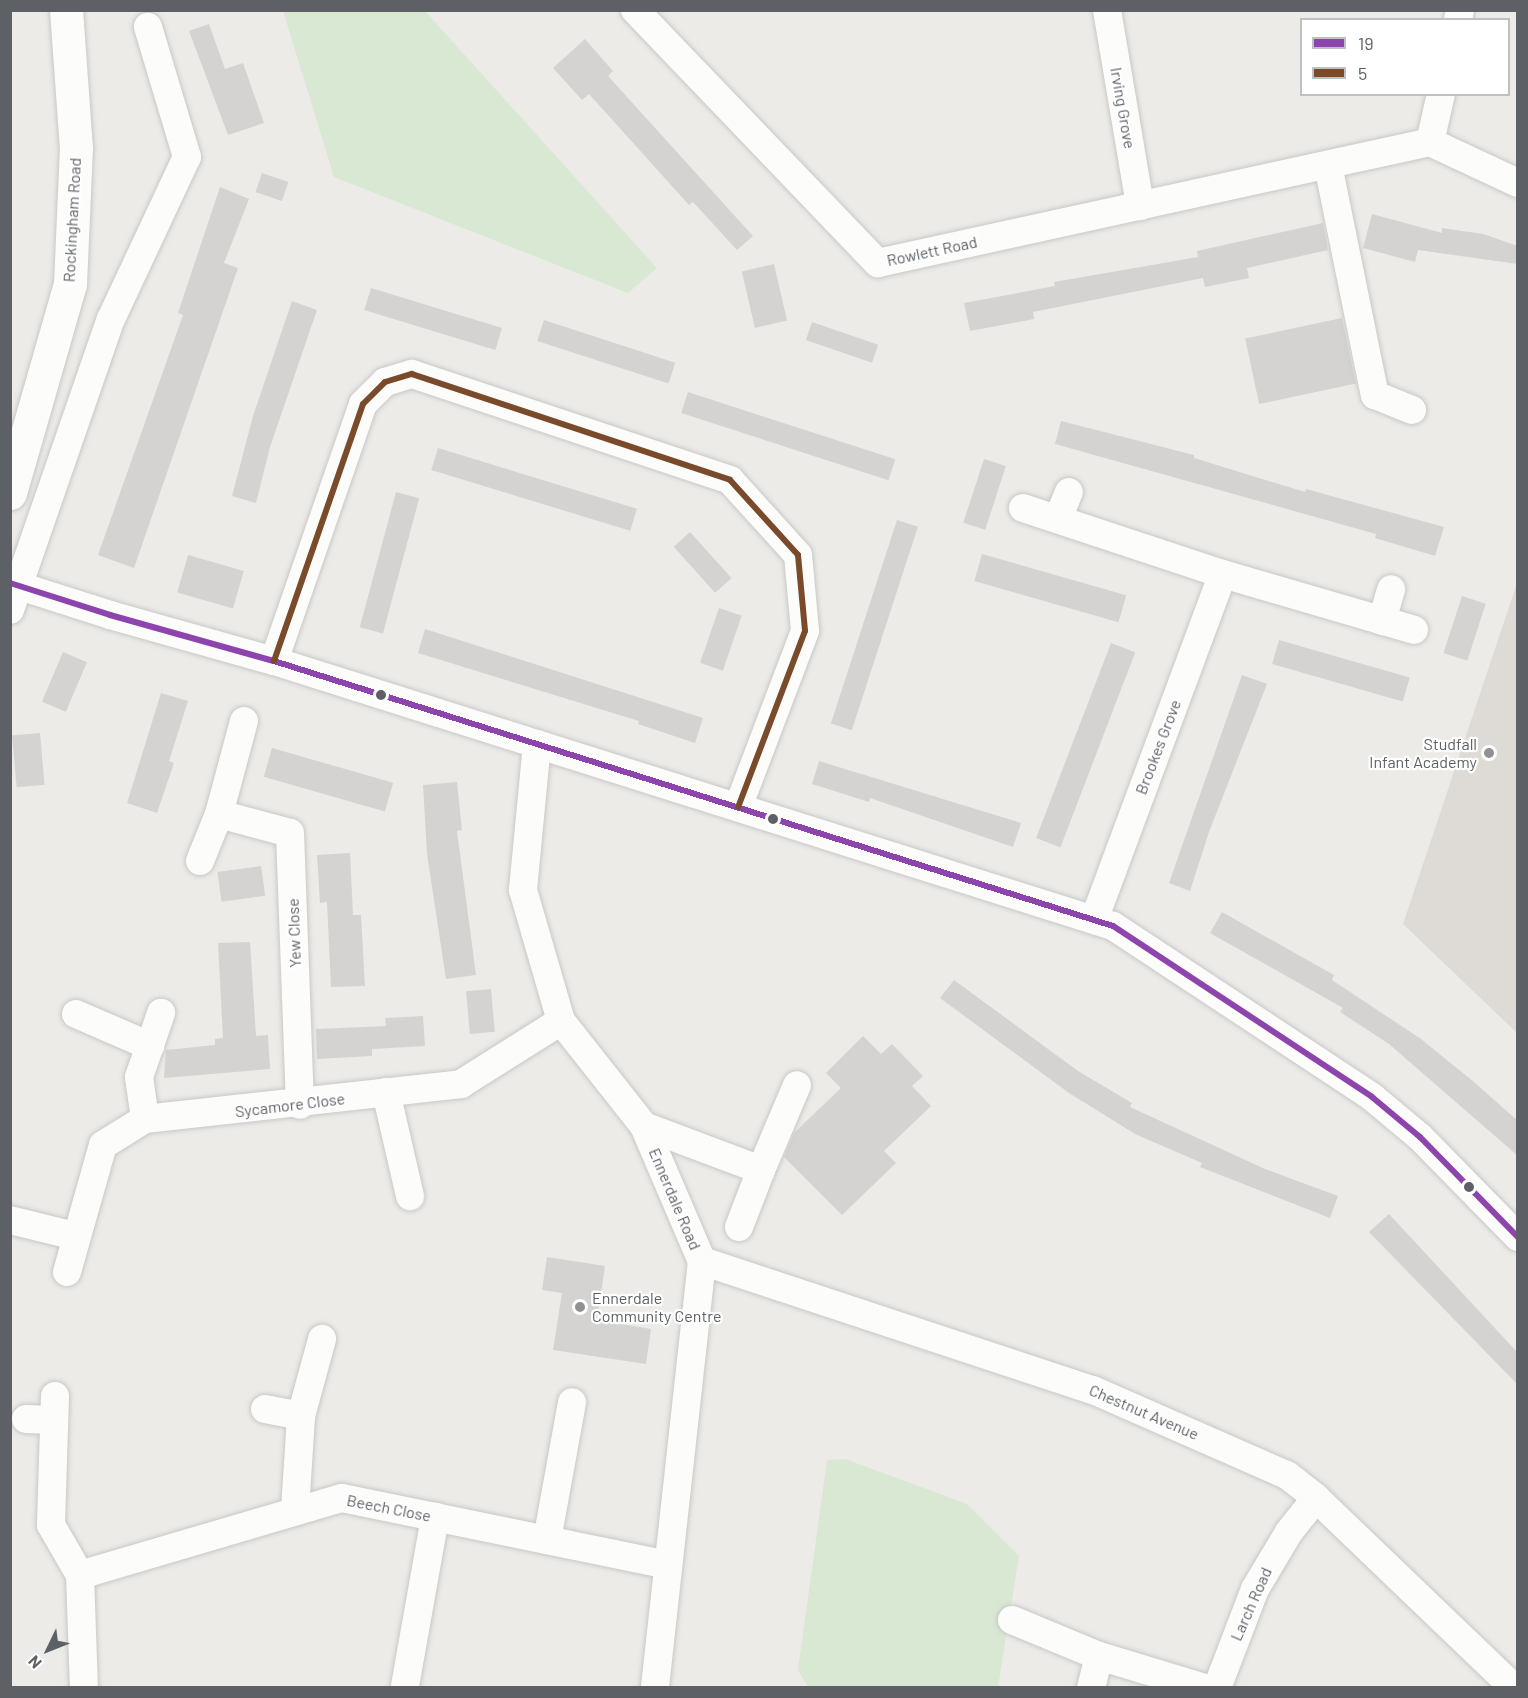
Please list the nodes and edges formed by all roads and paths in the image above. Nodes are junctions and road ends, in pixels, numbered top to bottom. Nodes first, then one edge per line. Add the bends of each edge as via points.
1 (66, 10) edge
2 (635, 10) edge
3 (1107, 10) edge
4 (148, 27) dead end
5 (1441, 96) edge
6 (1430, 142) junction
7 (1328, 165) junction
8 (1518, 183) edge
9 (1140, 206) junction
10 (1412, 410) dead end
11 (1069, 492) dead end
12 (10, 493) edge
13 (1023, 508) dead end
14 (1058, 519) junction
15 (1223, 574) junction
16 (1391, 589) dead end
17 (13, 593) edge
18 (1382, 621) junction
19 (1414, 630) dead end
20 (274, 660) junction
21 (244, 721) dead end
22 (537, 744) junction
23 (738, 807) junction
24 (219, 814) junction
25 (201, 861) dead end
26 (1094, 920) junction
27 (161, 1013) dead end
28 (76, 1014) dead end
29 (561, 1021) junction
30 (150, 1046) junction
31 (797, 1085) dead end
32 (387, 1092) junction
33 (300, 1105) junction
34 (145, 1119) junction
35 (644, 1126) junction
36 (761, 1170) junction
37 (410, 1196) dead end
38 (10, 1220) edge
39 (740, 1227) dead end
40 (75, 1236) junction
41 (1518, 1236) edge
42 (702, 1261) junction
43 (67, 1272) dead end
44 (322, 1339) dead end
45 (572, 1402) dead end
46 (265, 1409) dead end
47 (301, 1416) junction
48 (26, 1419) dead end
49 (1316, 1498) junction
50 (296, 1510) junction
51 (435, 1517) junction
52 (547, 1540) junction
53 (668, 1565) junction
54 (80, 1575) junction
55 (1012, 1620) dead end
56 (1099, 1656) junction
57 (405, 1686) dead end
58 (84, 1688) edge
59 (655, 1688) edge
60 (1091, 1688) edge
61 (1205, 1688) edge
62 (1217, 1688) edge
63 (1514, 1688) edge

1 - 12 street, Rockingham Road via 76,149 69,284
2 - 9 street, Rowlett Road via 878,263
3 - 9 street, Irving Grove
4 - 17 street via 187,157 111,319
5 - 6 street
6 - 7 street, Rowlett Road
6 - 8 street
7 - 9 street, Rowlett Road
7 - 10 street via 1376,395
11 - 14 street
13 - 14 street
14 - 15 street
15 - 18 street
15 - 26 street, Brookes Grove
16 - 18 street
17 - 20 street
18 - 19 street
20 - 22 street
20 - 23 street via 363,404 385,382 412,374 730,480 798,555 805,631
21 - 24 street
22 - 23 street
22 - 29 street, Ennerdale Road via 523,890
23 - 26 street
24 - 25 street
24 - 33 street, Yew Close via 290,833
26 - 41 street via 1113,926 1372,1097 1420,1137
27 - 30 street
28 - 30 street
29 - 32 street, Sycamore Close via 461,1084
29 - 35 street, Ennerdale Road
30 - 34 street via 139,1077
31 - 36 street
32 - 33 street, Sycamore Close
32 - 37 street
33 - 34 street, Sycamore Close
34 - 40 street, Sycamore Close via 103,1145
35 - 36 street
35 - 42 street, Ennerdale Road
36 - 39 street
38 - 40 street
40 - 43 street, Sycamore Close
42 - 49 street, Chestnut Avenue via 1093,1390 1287,1475
42 - 53 street, Ennerdale Road
44 - 47 street
45 - 52 street
46 - 47 street
47 - 50 street
48 - 54 street via 55,1408 51,1525
49 - 62 street, Larch Road via 1289,1532 1255,1589
49 - 63 street, Chestnut Avenue
50 - 51 street, Beech Close via 342,1498
50 - 54 street, Beech Close
51 - 52 street, Beech Close
51 - 57 street
52 - 53 street, Beech Close
53 - 59 street, Ennerdale Road
54 - 58 street
55 - 56 street
56 - 60 street
56 - 61 street

